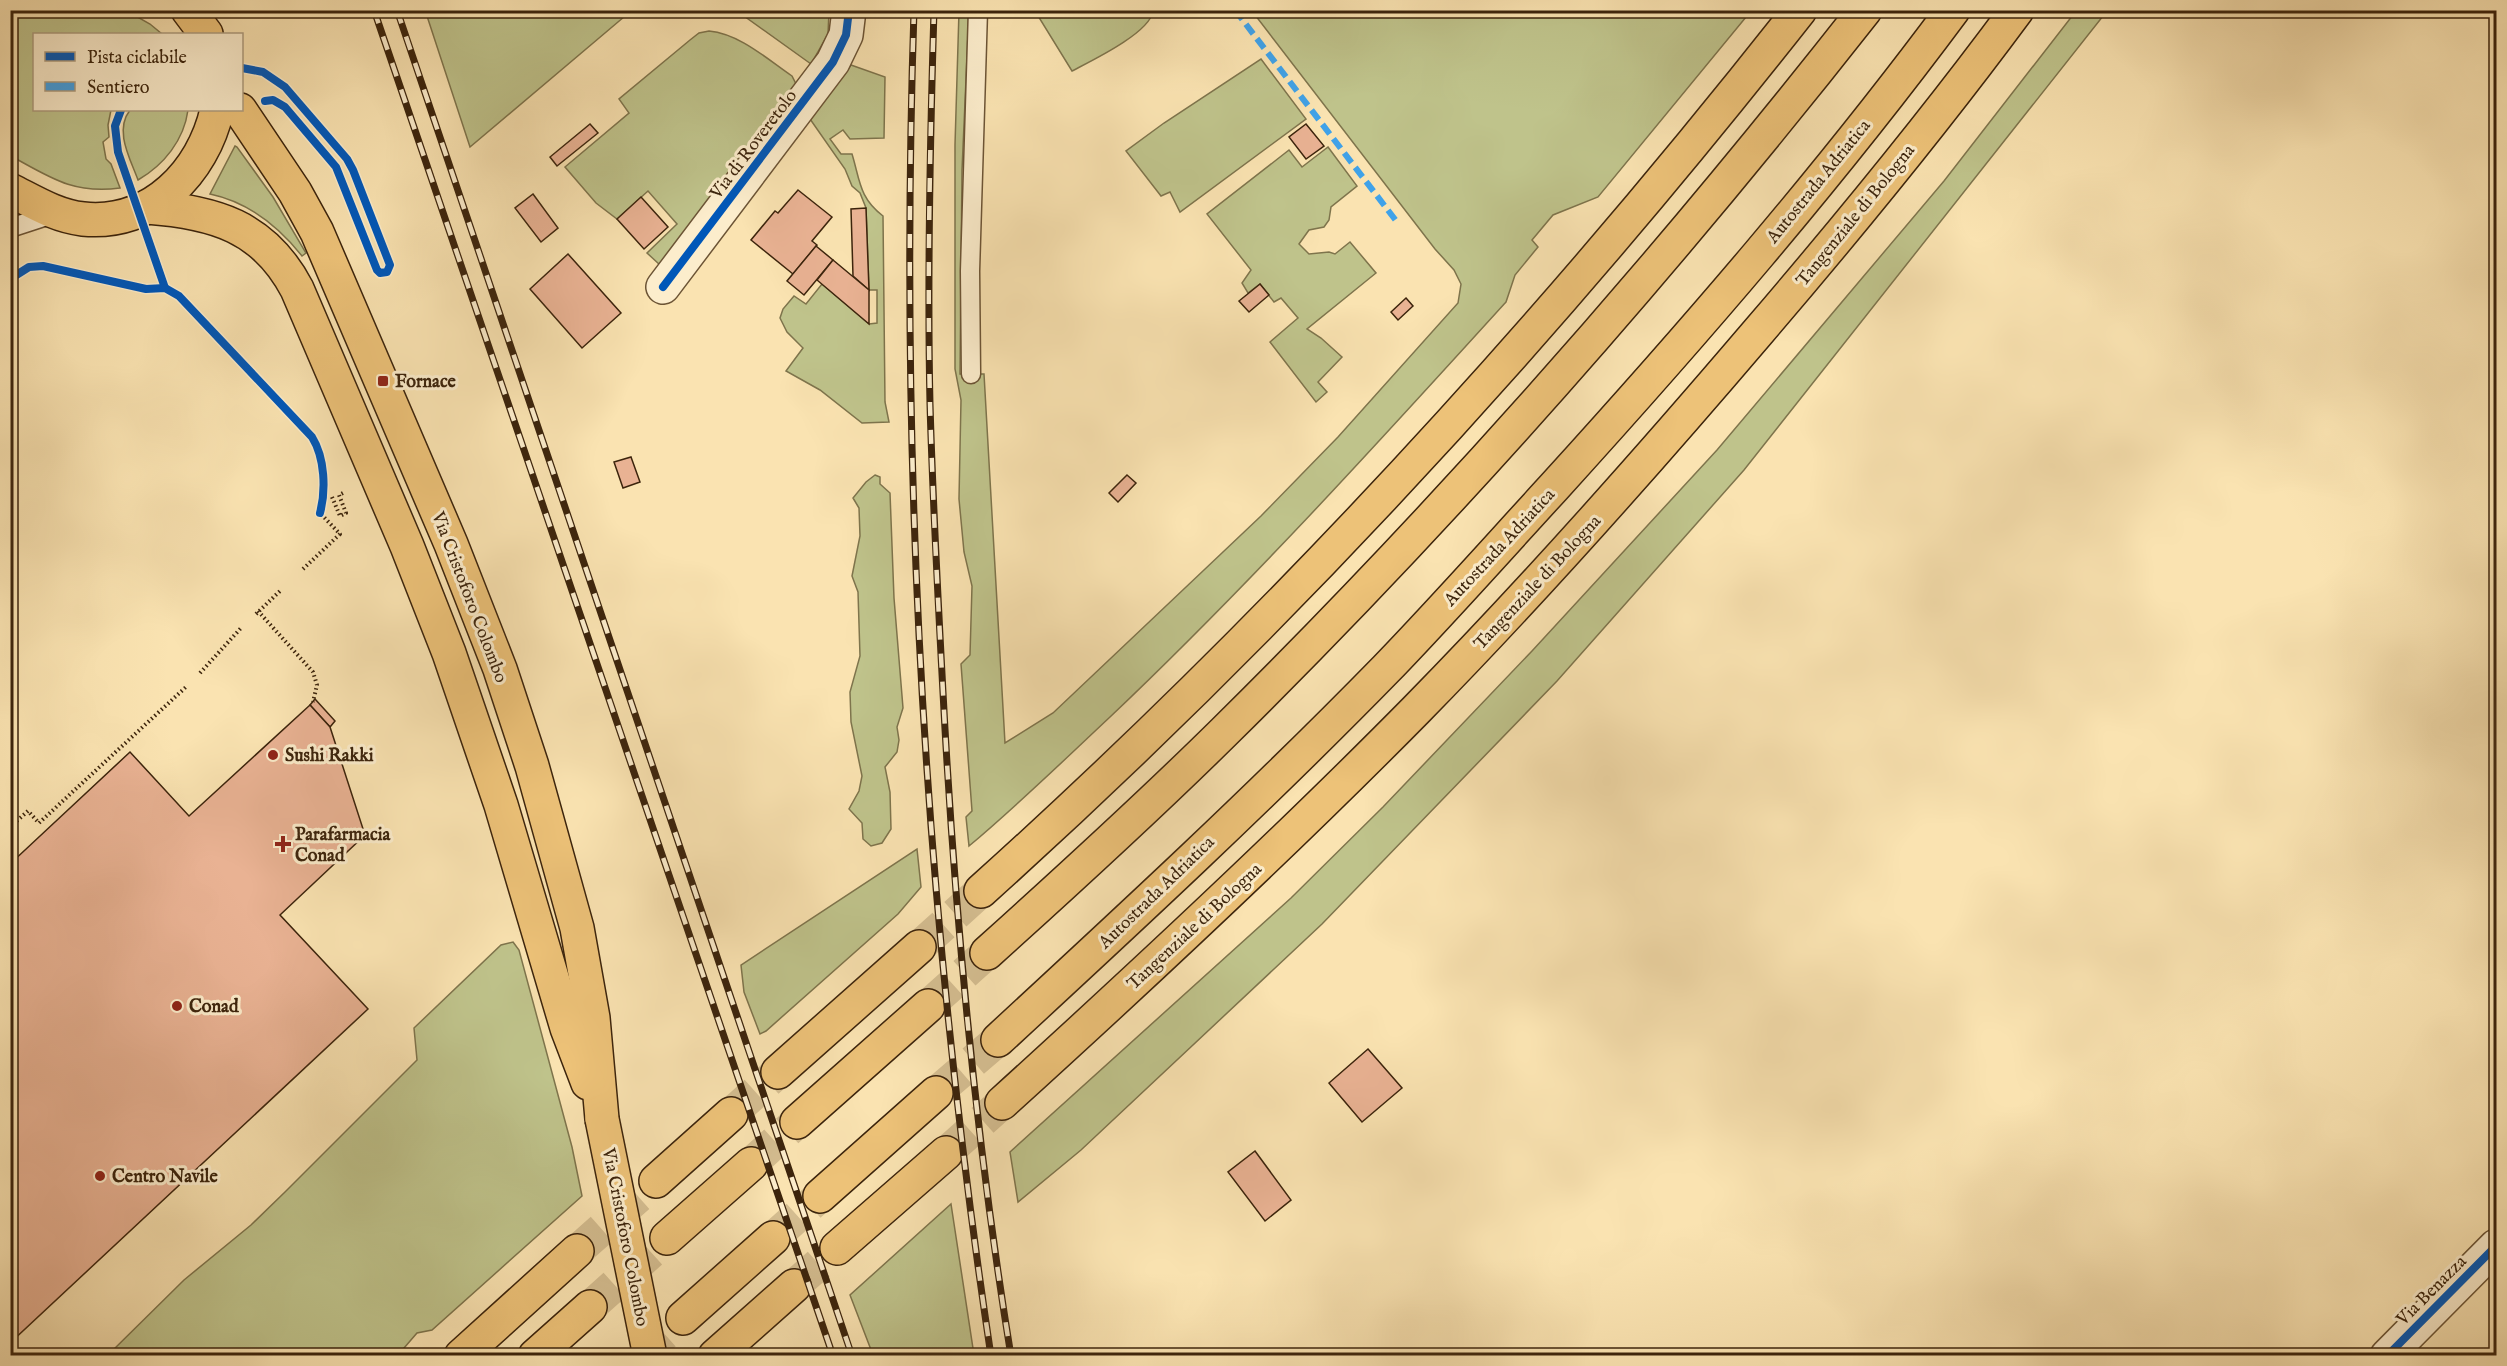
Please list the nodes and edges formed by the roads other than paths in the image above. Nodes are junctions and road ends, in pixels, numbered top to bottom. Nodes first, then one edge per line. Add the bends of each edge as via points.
1 (188, 10) edge
2 (849, 10) edge
3 (978, 10) edge
4 (1800, 10) edge
5 (1865, 10) edge
6 (1953, 10) edge
7 (2017, 10) edge
8 (205, 33) edge
9 (216, 111) edge
10 (241, 111) edge
11 (10, 190) edge
12 (147, 207) junction
13 (56, 213) junction
14 (10, 228) edge
15 (663, 287) dead end
16 (971, 374) dead end
17 (981, 891) tunnel mouth
18 (920, 947) tunnel mouth
19 (987, 953) tunnel mouth
20 (928, 1006) tunnel mouth
21 (998, 1040) tunnel mouth
22 (778, 1072) tunnel mouth
23 (936, 1093) tunnel mouth
24 (1002, 1103) tunnel mouth
25 (731, 1114) tunnel mouth
26 (602, 1119) junction
27 (796, 1122) tunnel mouth
28 (946, 1153) tunnel mouth
29 (751, 1164) tunnel mouth
30 (656, 1181) tunnel mouth
31 (820, 1196) tunnel mouth
32 (667, 1238) tunnel mouth
33 (773, 1238) tunnel mouth
34 (2496, 1246) edge
35 (837, 1248) tunnel mouth
36 (577, 1251) tunnel mouth
37 (794, 1286) tunnel mouth
38 (590, 1307) tunnel mouth
39 (683, 1318) tunnel mouth
40 (461, 1356) edge
41 (535, 1356) edge
42 (650, 1356) edge
43 (715, 1356) edge
44 (2387, 1356) edge

1 - 8 main road
2 - 15 street, Via di Roveretolo via 846,35 833,62
3 - 16 lane
4 - 17 main road via 1587,269 1421,454 1187,696
5 - 19 main road via 1653,269 1454,494 1223,732
6 - 21 main road, Autostrada Adriatica via 1759,254 1504,542 1362,693
7 - 24 main road, Tangenziale di Bologna via 1800,284 1516,606 1401,725 1189,932
9 - 12 main road, Via Cristoforo Colombo via 211,131 191,170
10 - 26 main road, Via Cristoforo Colombo via 295,192 321,240 500,669 578,928 593,1018
11 - 13 main road, Via Cristoforo Colombo
12 - 13 main road, Via Cristoforo Colombo via 97,219
12 - 26 main road, Via Cristoforo Colombo via 198,212 239,229 273,255 297,290 449,653 501,806 567,1028
13 - 14 lane
18 - 22 main road
20 - 27 main road
23 - 31 main road
25 - 30 main road
26 - 42 main road, Via Cristoforo Colombo, bridge
28 - 35 main road
29 - 32 main road
33 - 39 main road
34 - 44 street, Via Benazza
36 - 40 main road
37 - 43 main road
38 - 41 main road

